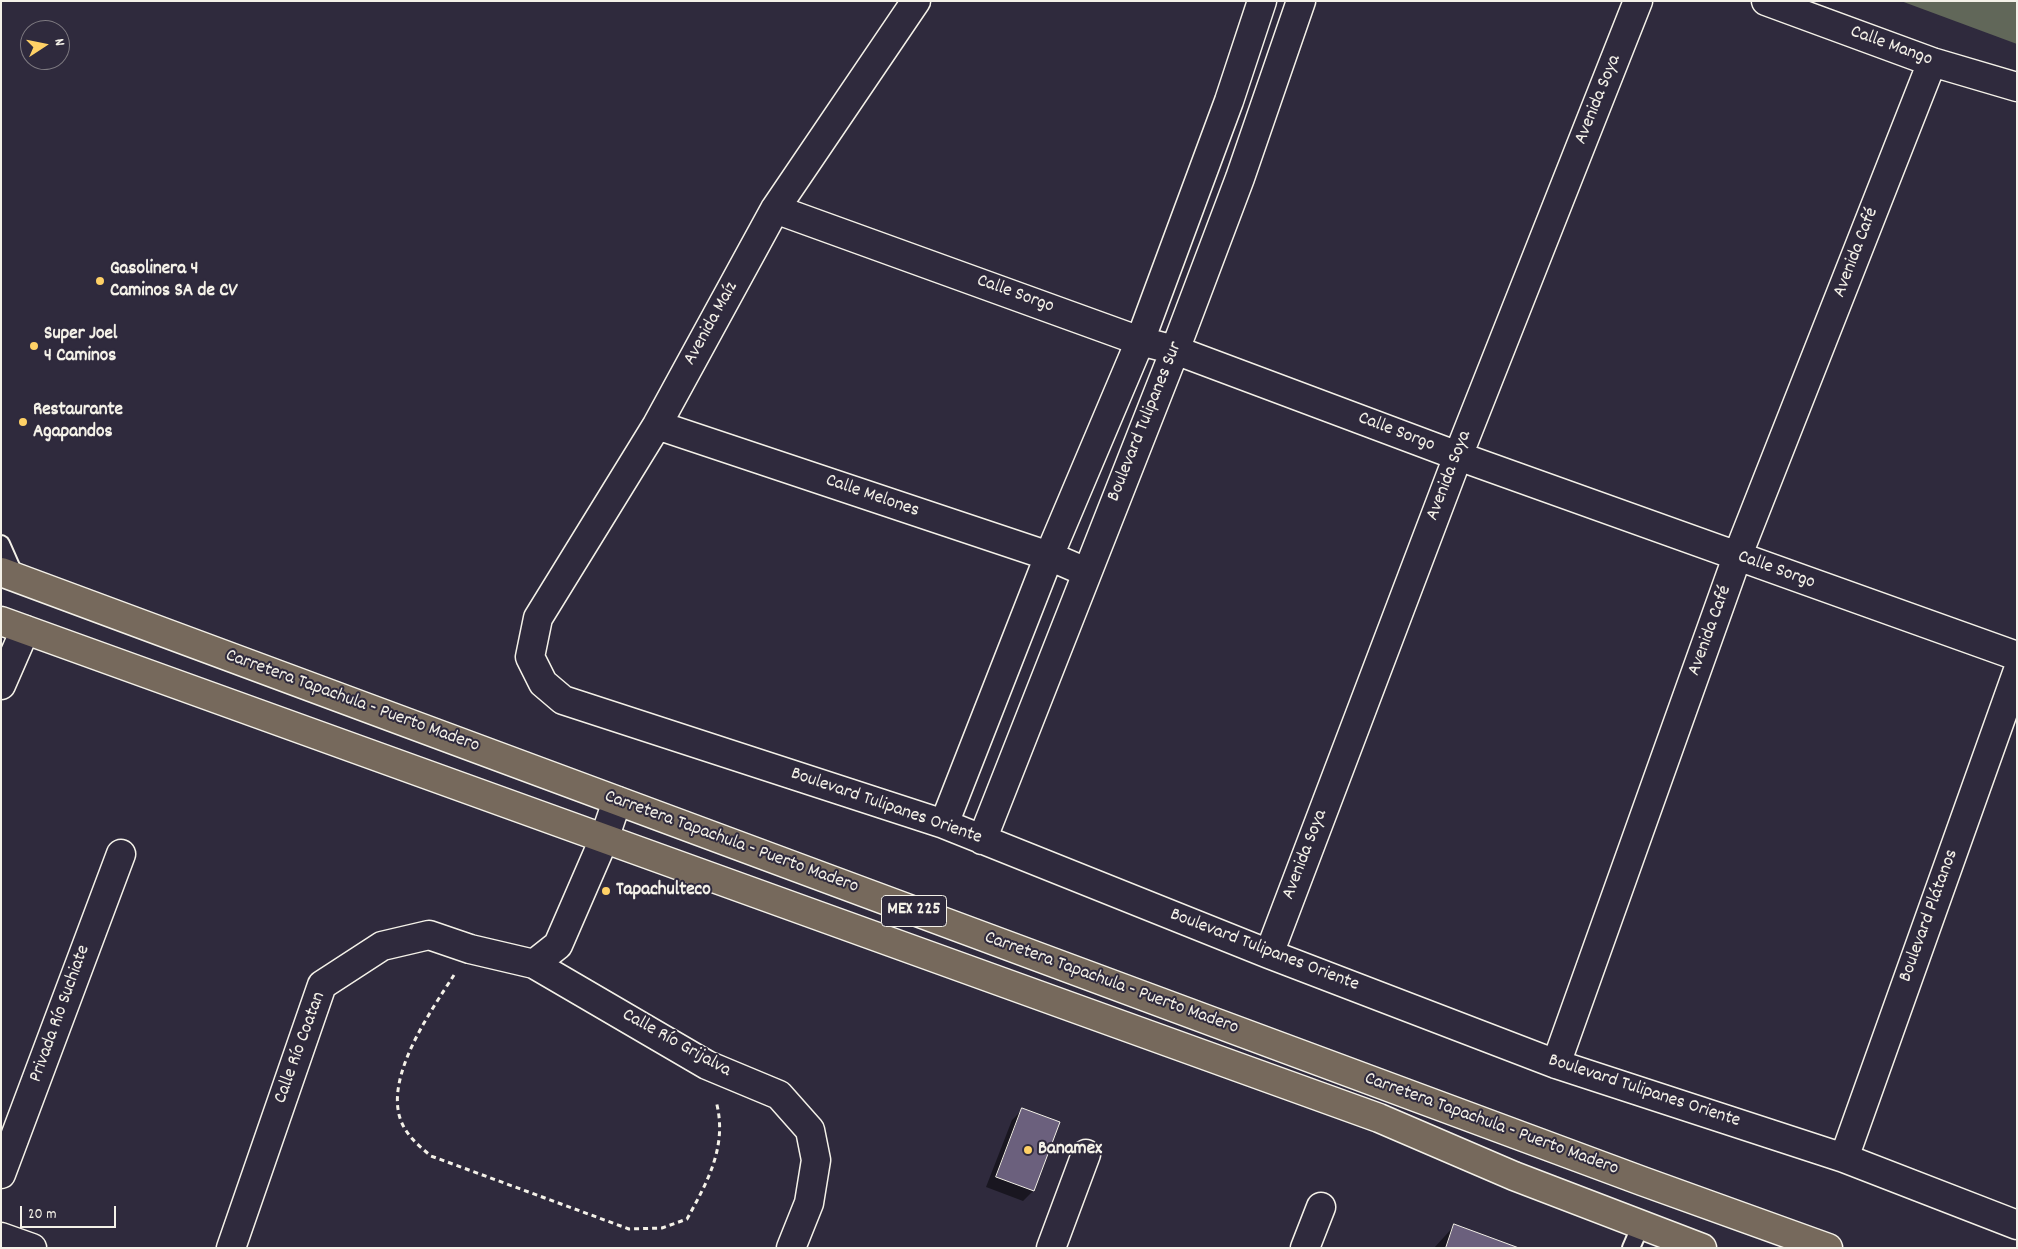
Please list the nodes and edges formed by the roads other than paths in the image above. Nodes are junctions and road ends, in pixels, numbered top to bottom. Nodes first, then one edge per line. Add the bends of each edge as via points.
1 (916, 1) edge
2 (1262, 1) edge
3 (1301, 1) edge
4 (1638, 1) edge
5 (1766, 1) edge
6 (1932, 62) junction
7 (2017, 88) edge
8 (775, 209) junction
9 (1140, 341) junction
10 (1175, 350) junction
11 (657, 425) junction
12 (1458, 456) junction
13 (1, 544) edge
14 (1049, 556) junction
15 (1737, 557) junction
16 (1086, 572) junction
17 (9, 575) edge
18 (13, 625) edge
19 (2017, 656) edge
20 (530, 657) joint
21 (2017, 673) edge
22 (1, 685) edge
23 (617, 801) junction
24 (944, 824) junction
25 (604, 839) junction
26 (982, 840) junction
27 (120, 854) dead end
28 (1269, 954) junction
29 (534, 964) junction
30 (1556, 1064) junction
31 (1086, 1154) dead end
32 (1844, 1158) junction
33 (1, 1174) edge
34 (1321, 1206) dead end
35 (2017, 1225) edge
36 (1636, 1236) edge
37 (1, 1237) edge
38 (32, 1248) edge
39 (231, 1248) edge
40 (791, 1248) edge
41 (1051, 1248) edge
42 (1305, 1248) edge
43 (1702, 1248) edge
44 (1828, 1248) edge

1 - 8 street, Avenida Maíz
2 - 9 street, Boulevard Tulipanes Sur via 1229,101
3 - 10 street, Boulevard Tulipanes Sur via 1240,178
4 - 12 street, Avenida Soya
5 - 6 street, Calle Mango
6 - 7 street, Calle Mango
6 - 15 street, Avenida Café
8 - 9 street, Calle Sorgo
8 - 11 street, Avenida Maíz
9 - 10 street, Calle Sorgo
9 - 14 street, Boulevard Tulipanes Sur
10 - 12 street, Calle Sorgo
10 - 16 street, Boulevard Tulipanes Sur
11 - 14 street, Calle Melones
11 - 20 street, Avenida Maíz via 538,618
12 - 15 street, Calle Sorgo
12 - 28 street, Avenida Soya
13 - 17 lane
14 - 16 street, Calle Melones
14 - 24 street, Boulevard Tulipanes Sur
15 - 19 street, Calle Sorgo
15 - 30 street, Avenida Café
16 - 26 street, Boulevard Tulipanes Sur
17 - 23 main road, Carretera Tapachula - Puerto Madero / MEX 225
18 - 22 street
18 - 25 main road, Carretera Tapachula - Puerto Madero / MEX 225
20 - 24 street, Boulevard Tulipanes Oriente via 543,684 563,700
21 - 32 street, Boulevard Plátanos
23 - 25 street
23 - 44 main road, Carretera Tapachula - Puerto Madero / MEX 225
24 - 26 street, Boulevard Tulipanes Oriente
25 - 29 street via 558,945
25 - 36 main road, Carretera Tapachula - Puerto Madero / MEX 225 via 1379,1118 1514,1176
26 - 28 street, Boulevard Tulipanes Oriente
27 - 33 street, Privada Río Suchiate
28 - 30 street, Boulevard Tulipanes Oriente
29 - 39 street, Calle Río Coatan via 470,949 429,935 382,946 322,986
29 - 40 street, Calle Río Grijalva via 707,1065 779,1095 810,1130 816,1160 809,1203
30 - 32 street, Boulevard Tulipanes Oriente
31 - 41 street
32 - 35 street, Boulevard Tulipanes Oriente
34 - 42 street
36 - 43 main road, Carretera Tapachula - Puerto Madero / MEX 225
37 - 38 street

